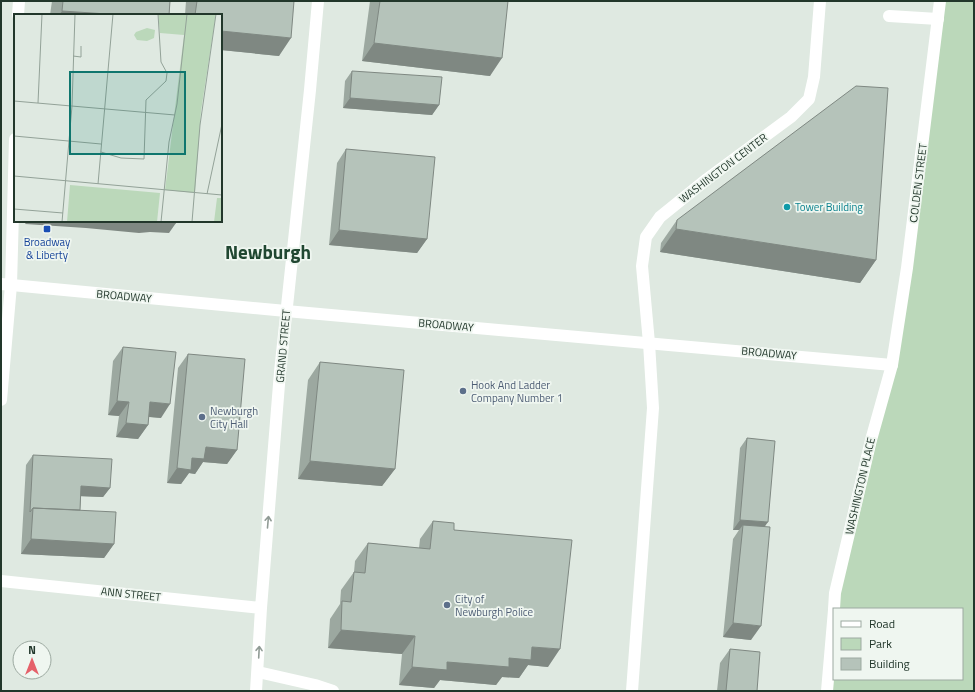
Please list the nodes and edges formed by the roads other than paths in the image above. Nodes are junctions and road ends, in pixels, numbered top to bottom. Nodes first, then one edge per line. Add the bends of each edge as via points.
1 (19, 1) edge
2 (318, 1) edge
3 (820, 1) edge
4 (940, 1) edge
5 (18, 14) edge
6 (888, 16) dead end
7 (938, 19) junction
8 (14, 155) edge
9 (6, 285) edge
10 (286, 311) junction
11 (649, 343) junction
12 (892, 364) junction
13 (1, 400) edge
14 (1, 581) edge
15 (261, 608) junction
16 (834, 608) edge
17 (833, 622) edge
18 (258, 672) junction
19 (256, 691) edge
20 (333, 691) edge
21 (632, 691) edge
22 (827, 691) edge

1 - 5 street
2 - 10 street, GRAND STREET
3 - 11 street, WASHINGTON CENTER via 814,77 809,99 791,117 660,217 646,237 642,266
4 - 7 street, СOLDEN STREET
6 - 7 street
7 - 12 street, СOLDEN STREET via 907,268
8 - 9 street
9 - 10 street, BROADWAY
9 - 13 street
10 - 11 street, BROADWAY
15 -> 10 street, GRAND STREET
11 - 12 street, BROADWAY
11 - 21 street, WASHINGTON CENTER via 653,408
12 - 16 street, WASHINGTON PLACE via 871,440
14 - 15 street, ANN STREET
18 -> 15 street, GRAND STREET
17 - 22 street, WASHINGTON PLACE
18 - 19 street, GRAND STREET
18 - 20 street via 314,684

